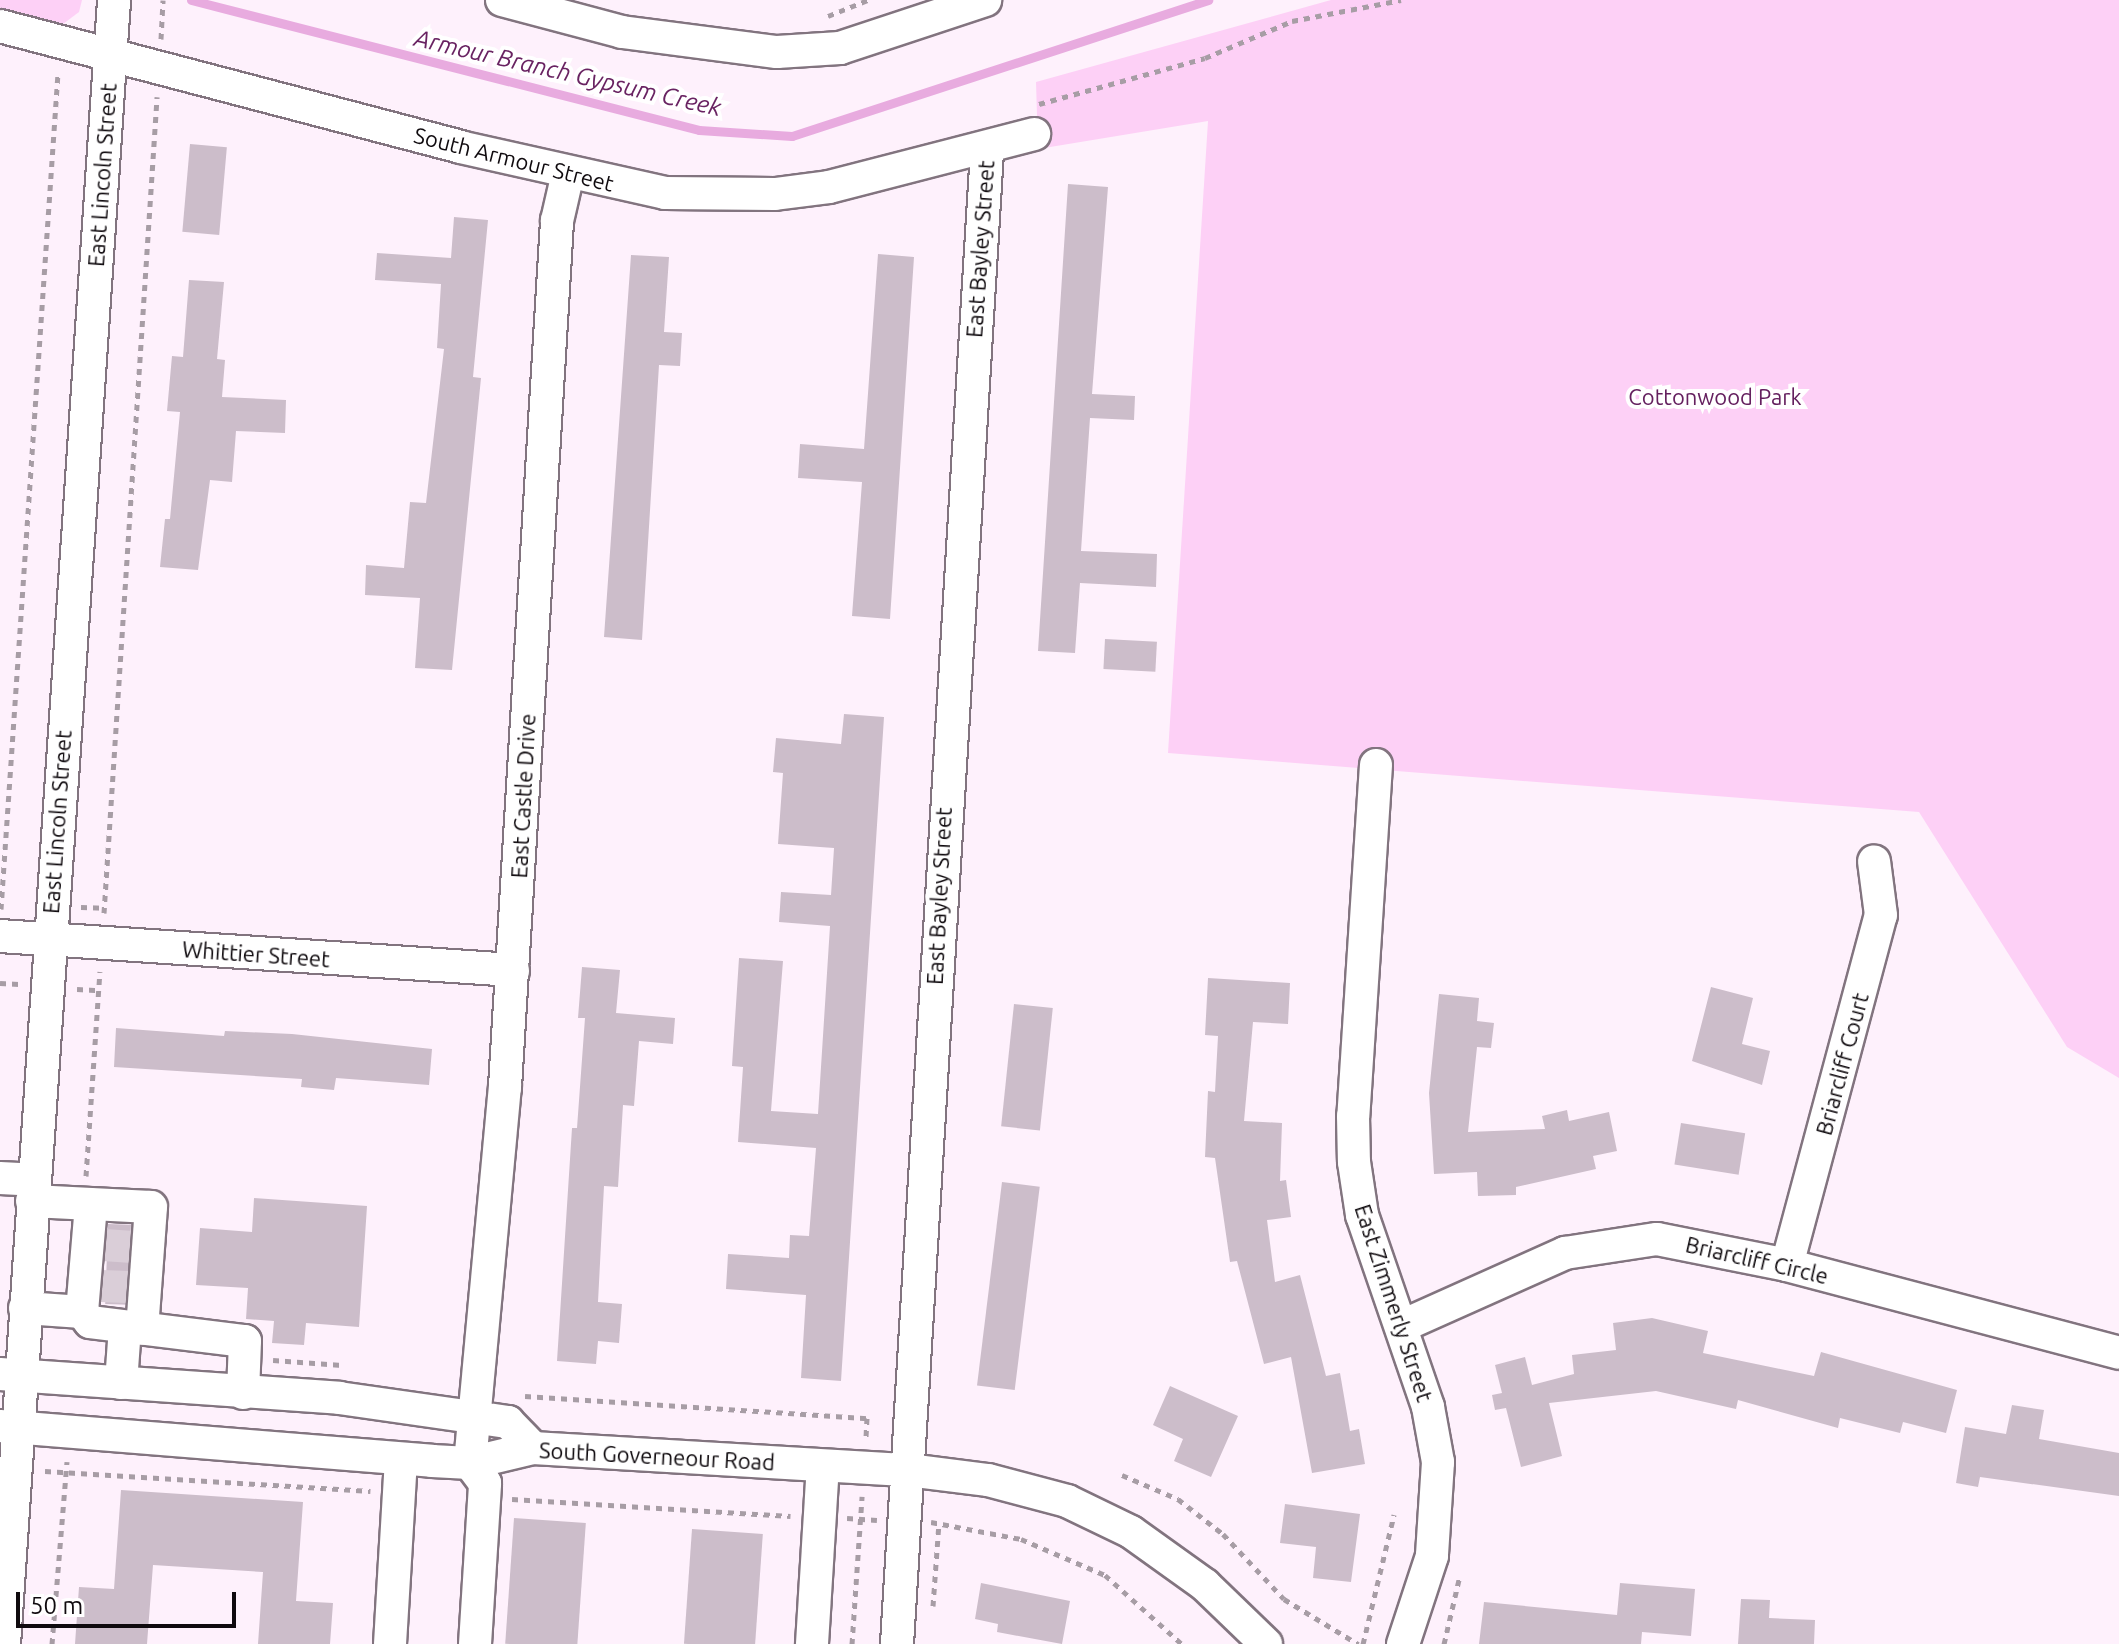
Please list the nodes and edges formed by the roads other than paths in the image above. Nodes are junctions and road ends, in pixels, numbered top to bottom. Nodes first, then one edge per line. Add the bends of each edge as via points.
1 (114, 0) edge
2 (502, 0) edge
3 (985, 0) edge
4 (0, 26) edge
5 (110, 54) junction
6 (1034, 134) road end
7 (987, 149) junction
8 (568, 173) junction
9 (1376, 765) dead end
10 (1874, 861) dead end
11 (0, 936) edge
12 (49, 939) junction
13 (513, 970) junction
14 (0, 1178) edge
15 (33, 1191) junction
16 (91, 1204) junction
17 (1787, 1265) junction
18 (89, 1294) junction
19 (25, 1308) junction
20 (1402, 1326) junction
21 (133, 1328) junction
22 (2119, 1353) edge
23 (10, 1375) edge
24 (121, 1383) junction
25 (243, 1393) junction
26 (474, 1420) junction
27 (9, 1427) edge
28 (533, 1448) junction
29 (401, 1459) junction
30 (470, 1463) junction
31 (823, 1466) junction
32 (908, 1470) junction
33 (4, 1644) edge
34 (390, 1644) edge
35 (475, 1644) edge
36 (812, 1644) edge
37 (897, 1644) edge
38 (1266, 1644) edge
39 (1403, 1644) edge

1 - 5 street, East Lincoln Street
2 - 3 street via 622,32 777,52 840,48
4 - 5 street, South Armour Street
5 - 8 street, South Armour Street
5 - 12 street, East Lincoln Street
6 - 7 street, South Armour Street
7 - 8 street, South Armour Street via 843,184 775,194 665,193
7 - 32 street, East Bayley Street
8 - 13 street, East Castle Drive via 557,221
9 - 20 street, East Zimmerly Street via 1354,1162 1362,1215
10 - 17 street, Briarcliff Court via 1881,915
11 - 12 street, Whittier Street
12 - 13 street, Whittier Street
12 - 15 street, East Lincoln Street
13 - 26 street, East Castle Drive
14 - 15 street
15 - 16 street
15 - 19 street, East Lincoln Street
16 - 18 street via 96,1244
16 - 21 street via 151,1207
17 - 20 street, Briarcliff Circle via 1699,1244 1657,1239 1608,1243 1505,1277
17 - 22 street, Briarcliff Circle
18 - 19 street
18 - 21 street via 90,1322
19 - 23 street, East Lincoln Street
20 - 39 street, East Zimmerly Street via 1428,1407 1438,1462 1432,1556
21 - 24 street
21 - 25 street via 245,1341
23 - 24 street
23 - 27 street, East Lincoln Street
24 - 25 street
25 - 26 street via 339,1398
26 - 28 street via 508,1422
26 - 30 street, East Castle Drive
27 - 29 street, South Governeour Road
27 - 33 street, East Lincoln Street via 15,1469
28 - 30 street, South Governeour Road
28 - 31 street, South Governeour Road
29 - 30 street, South Governeour Road
29 - 34 street
30 - 35 street via 485,1483
31 - 32 street, South Governeour Road
31 - 36 street
32 - 37 street, East Bayley Street
32 - 38 street, South Governeour Road via 1013,1486 1096,1514 1165,1554

